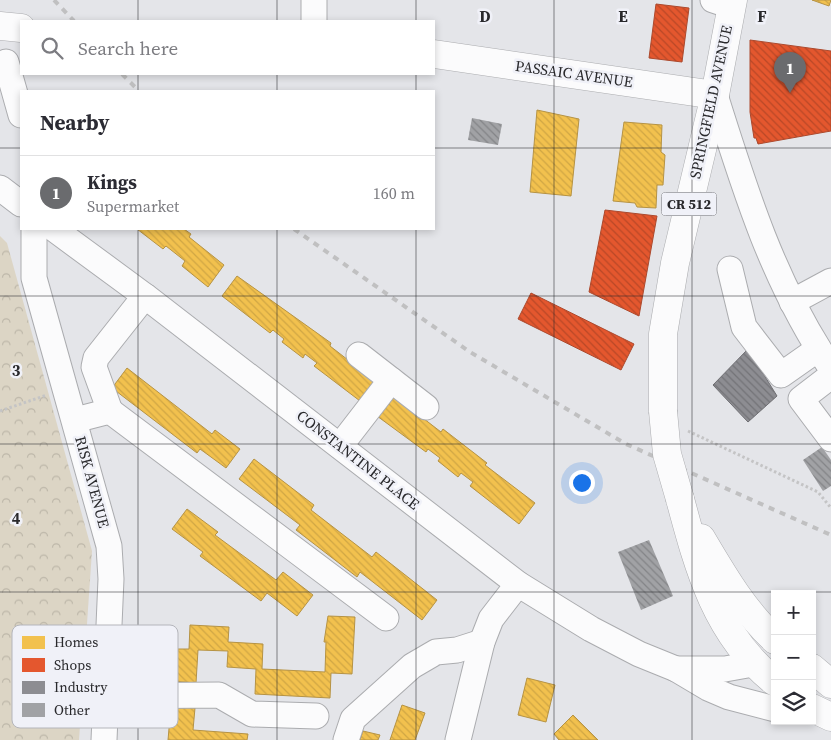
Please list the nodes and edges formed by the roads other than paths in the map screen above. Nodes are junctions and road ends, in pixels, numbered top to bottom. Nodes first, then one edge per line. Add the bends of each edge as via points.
1 (314, 0) edge
2 (726, 2) edge
3 (314, 20) edge
4 (0, 26) edge
5 (20, 28) edge
6 (435, 54) edge
7 (6, 62) dead end
8 (714, 95) junction
9 (20, 111) edge
10 (0, 188) edge
11 (20, 203) edge
12 (34, 230) edge
13 (55, 230) edge
14 (730, 269) dead end
15 (831, 281) edge
16 (145, 296) junction
17 (792, 302) junction
18 (359, 355) dead end
19 (825, 358) edge
20 (831, 376) edge
21 (391, 380) junction
22 (426, 407) dead end
23 (110, 412) junction
24 (75, 420) junction
25 (831, 439) edge
26 (340, 446) junction
27 (680, 499) junction
28 (518, 584) junction
29 (386, 618) dead end
30 (109, 625) edge
31 (771, 636) edge
32 (482, 642) junction
33 (764, 666) edge
34 (676, 669) junction
35 (816, 671) edge
36 (774, 680) edge
37 (831, 684) edge
38 (816, 685) edge
39 (831, 689) edge
40 (178, 695) edge
41 (771, 708) edge
42 (316, 716) dead end
43 (463, 739) edge
44 (346, 740) edge

1 - 3 street
2 - 8 main road, SPRINGFIELD AVENUE / CR 512
4 - 5 main road
6 - 8 main road, PASSAIC AVENUE
7 - 9 street
8 - 17 street via 764,243
8 - 27 main road, SPRINGFIELD AVENUE / CR 512, bridge via 664,325 664,415 668,454
10 - 11 street
12 - 24 street, RISK AVENUE via 34,278
13 - 16 street, CONSTANTINE PLACE
14 - 19 street via 744,327 781,375
15 - 17 street
16 - 23 street via 96,358 94,367
16 - 26 street, CONSTANTINE PLACE
17 - 19 street
18 - 21 street
20 - 25 street via 801,399
21 - 22 street
21 - 26 street
23 - 24 street
23 - 29 street
24 - 30 street, RISK AVENUE via 109,546
26 - 28 street, CONSTANTINE PLACE
27 - 31 main road, SPRINGFIELD AVENUE / CR 512 via 737,598
27 - 33 main road, SPRINGFIELD AVENUE / CR 512 via 698,567 718,611
28 - 32 street via 491,619
28 - 34 street, CONSTANTINE PLACE via 598,632
32 - 43 street
32 - 44 street via 457,650 436,652 412,666 353,719
33 - 34 street, CONSTANTINE PLACE
33 - 36 main road, SPRINGFIELD AVENUE / CR 512
34 - 41 street, CONSTANTINE PLACE via 729,697
35 - 37 main road
38 - 39 main road
40 - 42 street via 218,695 252,714

